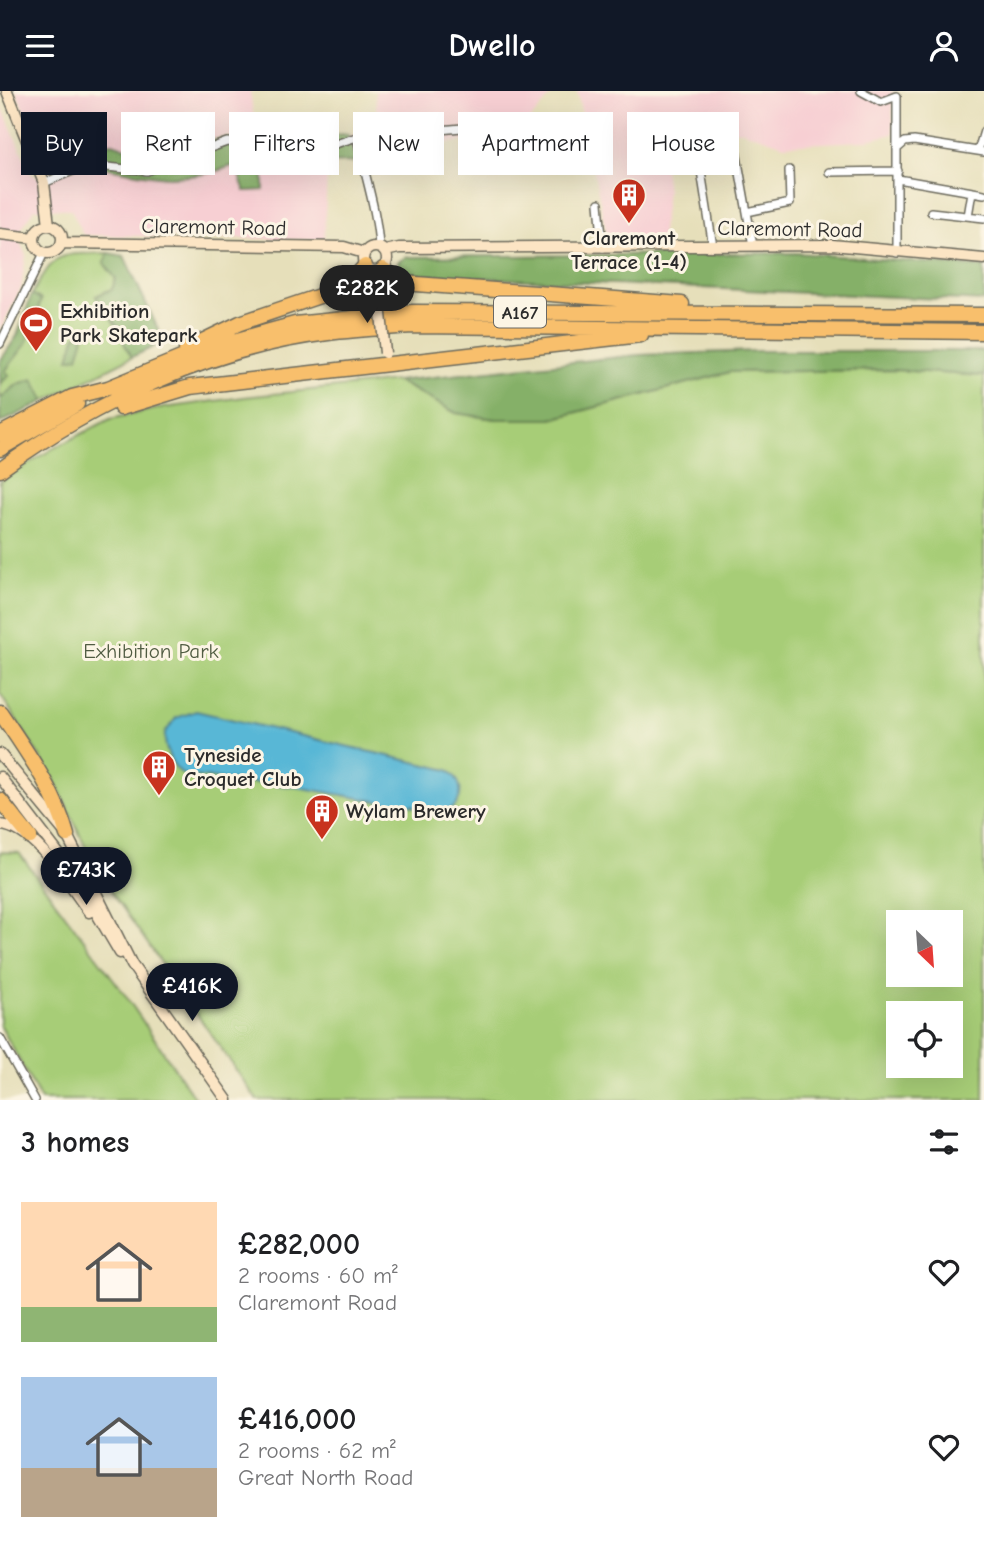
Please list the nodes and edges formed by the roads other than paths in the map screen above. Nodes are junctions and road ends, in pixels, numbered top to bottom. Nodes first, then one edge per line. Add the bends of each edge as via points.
1 (6, 91) edge
2 (861, 91) edge
3 (984, 131) edge
4 (353, 138) edge
5 (898, 148) junction
6 (981, 151) edge
7 (739, 167) edge
8 (789, 170) dead end
9 (829, 172) dead end
10 (364, 175) edge
11 (701, 175) edge
12 (898, 175) junction
13 (44, 183) junction
14 (972, 191) junction
15 (984, 194) edge
16 (598, 203) dead end
17 (747, 212) junction
18 (931, 212) dead end
19 (968, 216) junction
20 (984, 218) edge
21 (49, 225) junction
22 (0, 234) edge
23 (34, 238) junction
24 (62, 243) junction
25 (753, 246) junction
26 (603, 247) junction
27 (713, 247) junction
28 (382, 249) junction
29 (44, 253) junction
30 (897, 253) junction
31 (984, 259) edge
32 (372, 265) junction
33 (799, 312) junction
34 (984, 315) edge
35 (712, 327) junction
36 (984, 331) edge
37 (0, 344) edge
38 (386, 358) junction
39 (155, 367) junction
40 (47, 415) junction
41 (85, 418) junction
42 (0, 434) edge
43 (0, 449) edge
44 (0, 469) edge
45 (0, 712) edge
46 (0, 754) edge
47 (0, 776) edge
48 (0, 800) edge
49 (0, 825) edge
50 (67, 835) junction
51 (30, 837) junction
52 (118, 951) junction
53 (132, 965) junction
54 (0, 1038) edge
55 (35, 1100) edge
56 (227, 1100) edge

1 - 13 main road
2 - 5 street via 881,102 897,96
3 - 6 street
4 - 13 street via 323,148 227,142 148,171 87,165
5 - 6 street via 914,141
5 - 12 street
7 - 17 street
8 - 17 street via 790,204
9 - 12 street
10 - 28 street
11 - 27 street
12 - 14 street
12 - 30 street
13 - 21 main road
14 - 15 street
14 - 19 street
16 - 26 street
17 - 25 street
18 - 19 street
19 - 20 street
21 - 23 main road
21 - 24 main road via 59,231
22 - 23 main road
23 - 29 main road
24 - 29 main road via 56,251
24 - 32 main road, Claremont Road via 344,247
25 - 27 main road, Claremont Road
25 - 30 main road, Claremont Road via 832,245
26 - 27 main road, Claremont Road
26 - 28 main road, Claremont Road
28 - 32 main road via 388,258
28 - 32 main road, Claremont Road via 370,247
29 - 37 street
30 - 31 main road, Claremont Road
32 - 33 highway via 402,283
32 - 38 main road, bridge
32 - 39 highway via 346,287 240,323
33 - 34 highway, A167
33 - 39 highway, A167 via 412,312 295,324
35 - 36 highway, A167
35 - 38 highway
35 - 41 highway, A167 via 413,326 327,333 188,369
38 - 41 highway via 190,387
39 - 40 highway, A167
40 - 42 highway
40 - 43 highway
41 - 44 highway, A167
45 - 50 highway via 43,780
46 - 50 main road
47 - 52 main road via 71,870
48 - 51 highway
49 - 51 main road
50 - 53 main road
51 - 52 main road
52 - 53 main road
53 - 56 main road
54 - 55 street

